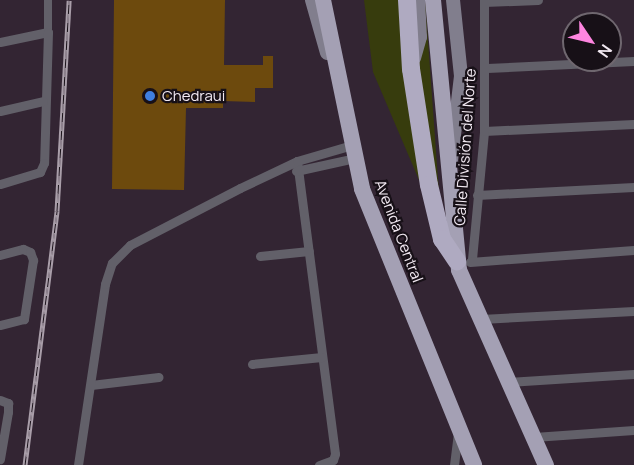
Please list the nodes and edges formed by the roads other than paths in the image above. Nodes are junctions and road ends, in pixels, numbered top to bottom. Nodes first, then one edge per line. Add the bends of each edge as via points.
1 (48, 0) edge
2 (312, 0) edge
3 (323, 0) edge
4 (407, 0) edge
5 (418, 0) edge
6 (433, 0) edge
7 (453, 0) edge
8 (538, 0) edge
9 (484, 1) edge
10 (48, 32) junction
11 (0, 42) edge
12 (634, 61) edge
13 (487, 68) junction
14 (411, 69) junction
15 (44, 101) junction
16 (0, 111) edge
17 (348, 124) junction
18 (634, 124) edge
19 (484, 131) junction
20 (354, 152) junction
21 (297, 160) junction
22 (278, 170) junction
23 (299, 171) junction
24 (448, 171) junction
25 (0, 184) edge
26 (634, 187) edge
27 (477, 195) junction
28 (634, 250) edge
29 (309, 251) junction
30 (0, 255) edge
31 (260, 256) dead end
32 (463, 264) junction
33 (634, 311) edge
34 (481, 319) junction
35 (0, 326) edge
36 (322, 357) junction
37 (252, 364) dead end
38 (634, 374) edge
39 (159, 377) dead end
40 (508, 382) junction
41 (91, 385) junction
42 (0, 400) edge
43 (459, 428) junction
44 (634, 430) edge
45 (534, 437) junction
46 (0, 459) edge
47 (78, 465) edge
48 (319, 465) edge
49 (454, 465) edge
50 (474, 465) edge
51 (546, 465) edge

1 - 10 street
2 - 17 main road
3 - 17 highway, Avenida Central
4 - 14 highway
5 - 14 main road via 420,36
6 - 24 highway
7 - 24 main road via 461,76
8 - 9 street
9 - 13 street, Calle División del Norte
10 - 11 street
10 - 15 street
12 - 13 street
13 - 19 street, Calle División del Norte
14 - 32 highway via 439,228 447,250
15 - 16 street
15 - 25 street via 44,163 40,172
17 - 20 highway, Avenida Central
18 - 19 street
19 - 27 street, Calle División del Norte
20 - 21 street
20 - 23 street
20 - 43 highway, Avenida Central via 362,189 386,253
21 - 22 street
21 - 23 street
22 - 23 street
22 - 41 street via 129,244 112,263 105,284
23 - 29 street
24 - 32 highway
26 - 27 street
27 - 32 street, Calle División del Norte
28 - 32 street
29 - 31 street
29 - 36 street
30 - 35 street via 22,249 30,252 33,260 24,319
32 - 34 highway
33 - 34 street
34 - 40 highway
36 - 37 street
36 - 48 street via 335,454 328,464
38 - 40 street
39 - 41 street
40 - 45 highway
41 - 47 street
42 - 46 street via 8,403
43 - 49 street
43 - 50 highway, Avenida Central
44 - 45 street
45 - 51 highway

